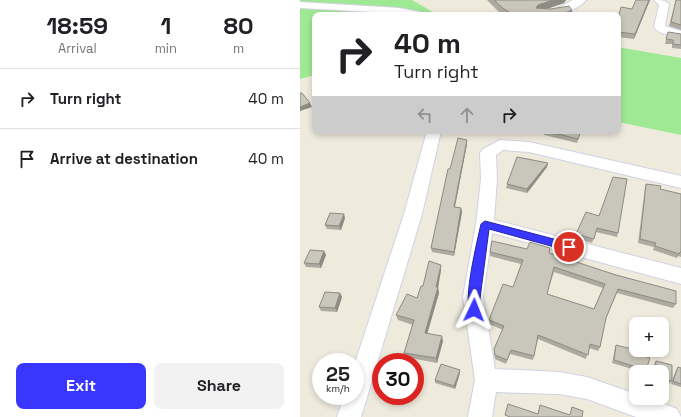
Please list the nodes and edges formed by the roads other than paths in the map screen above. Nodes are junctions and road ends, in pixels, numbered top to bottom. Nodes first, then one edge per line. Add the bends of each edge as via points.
1 (581, 0) edge
2 (659, 0) edge
3 (300, 5) edge
4 (419, 12) edge
5 (554, 12) edge
6 (681, 34) edge
7 (433, 134) edge
8 (681, 182) edge
9 (485, 224) junction
10 (681, 276) edge
11 (486, 380) junction
12 (349, 417) edge
13 (480, 417) edge
14 (670, 417) edge

1 - 5 street
2 - 6 street via 664,4 660,28
3 - 4 street
7 - 12 street via 413,214
8 - 9 street via 529,147 500,145 488,153 489,180
9 - 10 street
9 - 11 street via 473,297
11 - 13 street
11 - 14 street via 559,383 587,388

